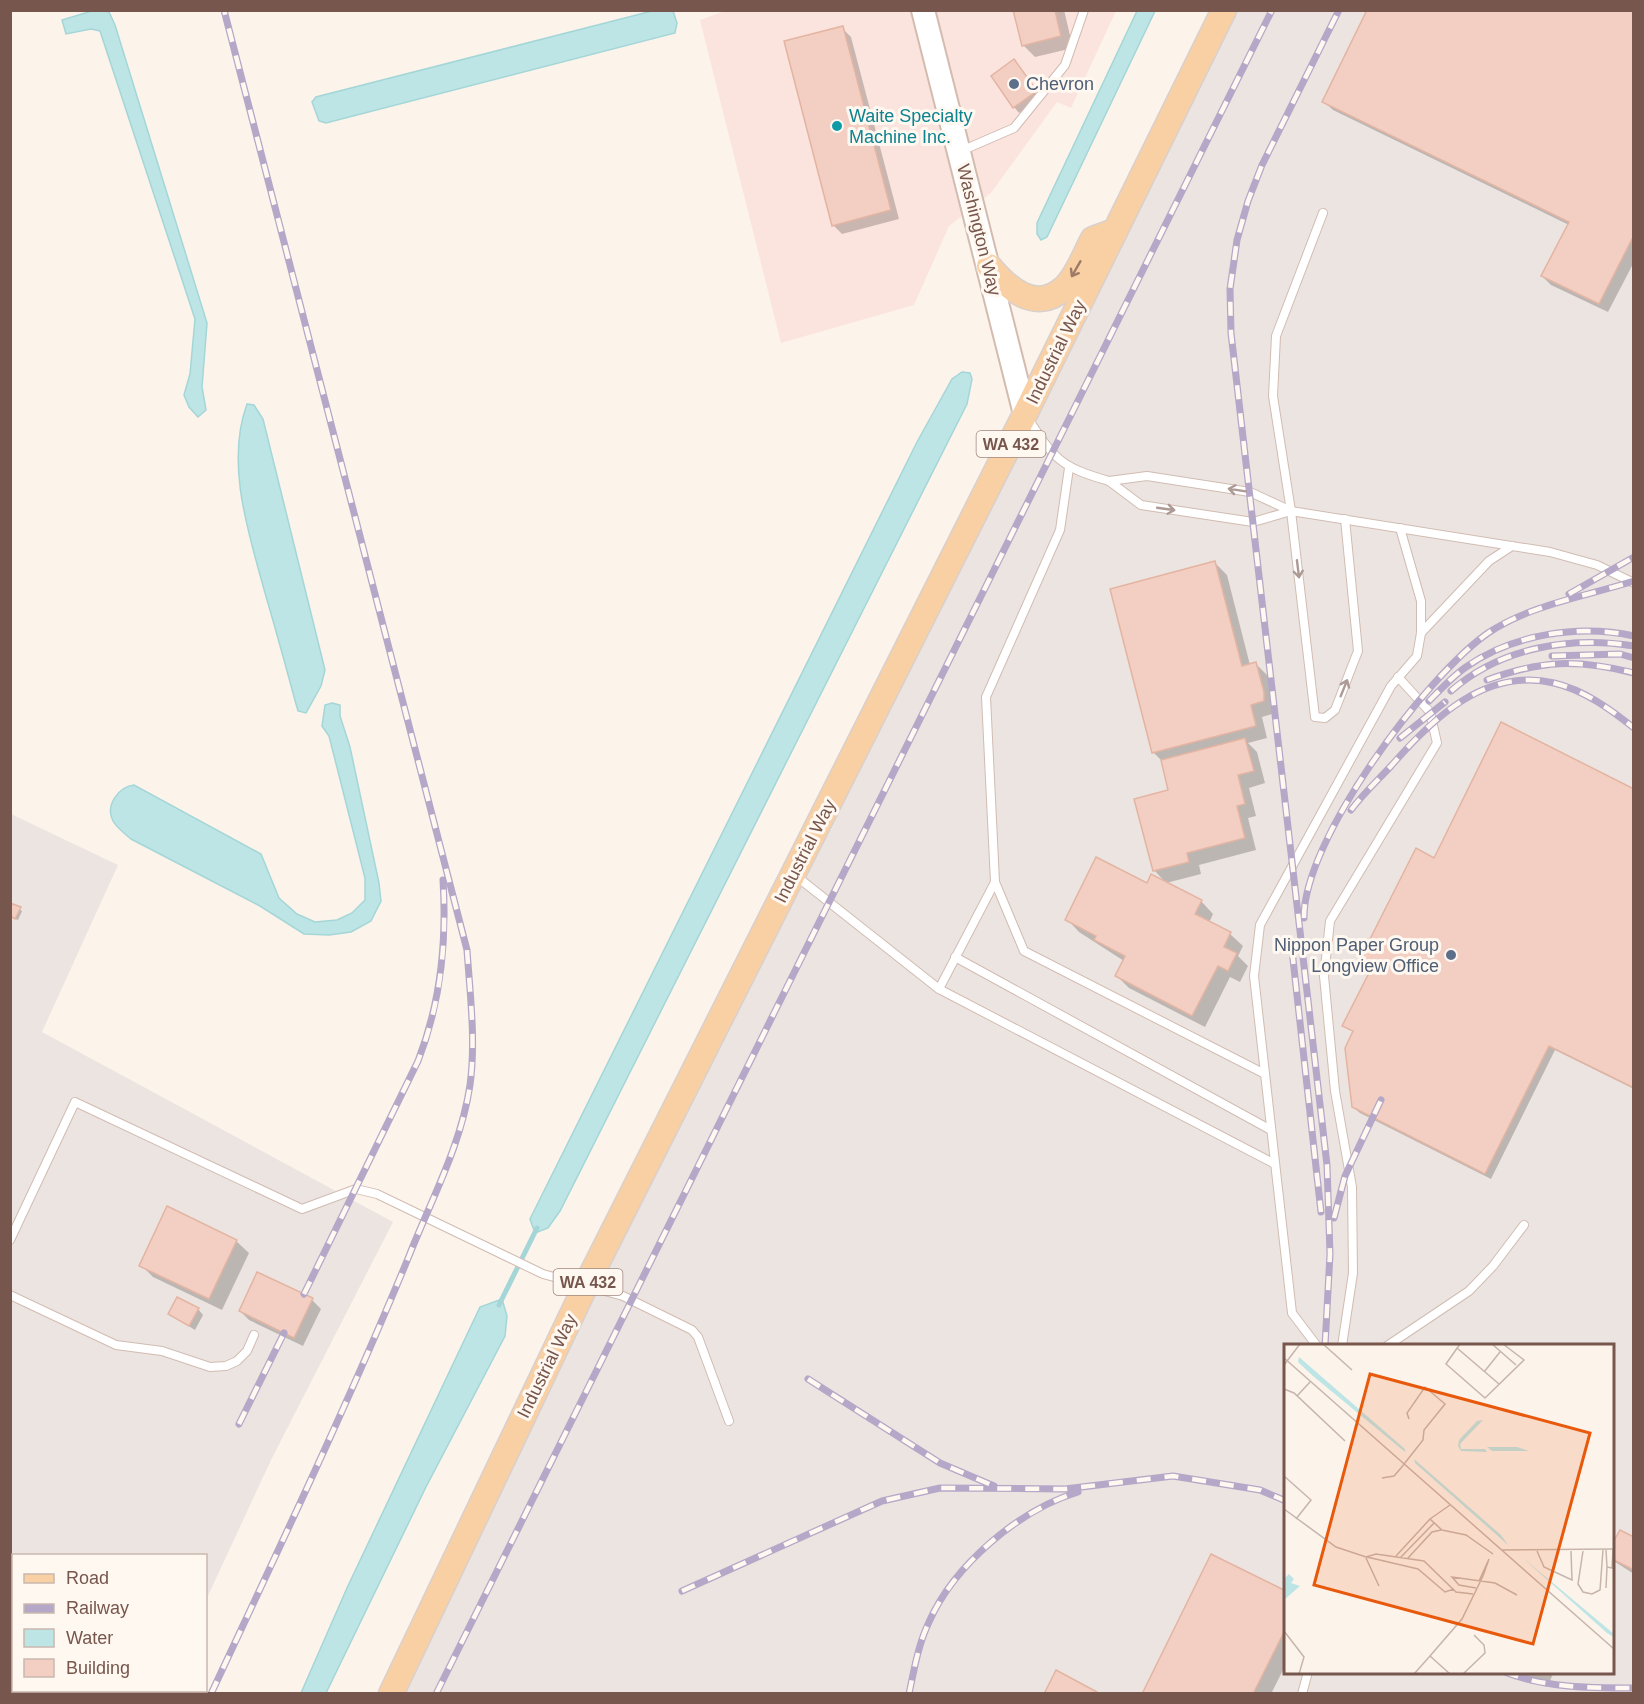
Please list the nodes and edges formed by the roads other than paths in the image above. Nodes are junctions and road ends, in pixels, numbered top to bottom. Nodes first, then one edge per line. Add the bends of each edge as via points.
1 (923, 10) edge
2 (1084, 10) edge
3 (1224, 10) edge
4 (960, 151) junction
5 (1323, 213) dead end
6 (1116, 231) junction
7 (989, 266) junction
8 (1025, 414) junction
9 (1069, 468) junction
10 (1109, 481) junction
11 (1291, 511) junction
12 (1345, 519) junction
13 (1400, 528) junction
14 (1512, 546) junction
15 (1634, 583) edge
16 (1421, 633) junction
17 (1398, 677) junction
18 (793, 874) junction
19 (994, 882) junction
20 (955, 957) junction
21 (939, 989) junction
22 (1265, 1074) junction
23 (1271, 1130) junction
24 (1275, 1164) junction
25 (1524, 1225) dead end
26 (10, 1240) edge
27 (586, 1285) junction
28 (10, 1295) edge
29 (254, 1335) dead end
30 (1315, 1344) edge
31 (1342, 1344) edge
32 (1390, 1344) edge
33 (729, 1421) dead end
34 (1307, 1674) edge
35 (391, 1694) edge
36 (1302, 1694) edge

1 - 4 main road, Washington Way
2 - 4 lane via 1065,65 1014,128
3 - 6 main road, Industrial Way / WA 432
4 - 7 main road, Washington Way
5 - 11 lane via 1276,336 1273,396
6 -> 7 main road via 1093,239 1065,287 1047,297 1026,297 1014,292
6 - 8 main road, Industrial Way / WA 432
7 - 8 main road, Washington Way
8 - 9 lane via 1051,454
8 - 18 main road, Industrial Way / WA 432
9 - 10 lane
9 - 19 lane via 1060,530 986,697
11 -> 10 lane via 1250,492 1147,476
10 -> 11 lane via 1141,505 1253,522
11 - 12 lane
11 -> 12 lane via 1315,717 1325,718 1335,710 1359,651
12 - 13 lane
13 - 14 lane
13 - 16 lane via 1421,601
14 - 15 lane via 1597,565
14 - 16 lane via 1489,561
16 - 17 lane via 1417,656
17 - 22 lane via 1260,925 1254,976
17 - 31 lane via 1430,712 1437,743 1330,921 1324,976 1335,1091 1352,1187 1353,1273
18 - 21 lane
18 - 27 main road, Industrial Way / WA 432
19 - 20 lane
19 - 22 lane via 1024,951
20 - 21 lane
20 - 23 lane
21 - 24 lane
22 - 23 lane
23 - 24 lane
24 - 30 lane via 1292,1313
25 - 32 lane via 1469,1291
26 - 27 lane via 75,1102 302,1209 356,1189 377,1194 543,1274
27 - 33 lane via 623,1296 692,1330 703,1344 718,1398
27 - 35 main road, Industrial Way / WA 432
28 - 29 lane via 116,1345 162,1351 210,1367 237,1361
34 - 36 lane

